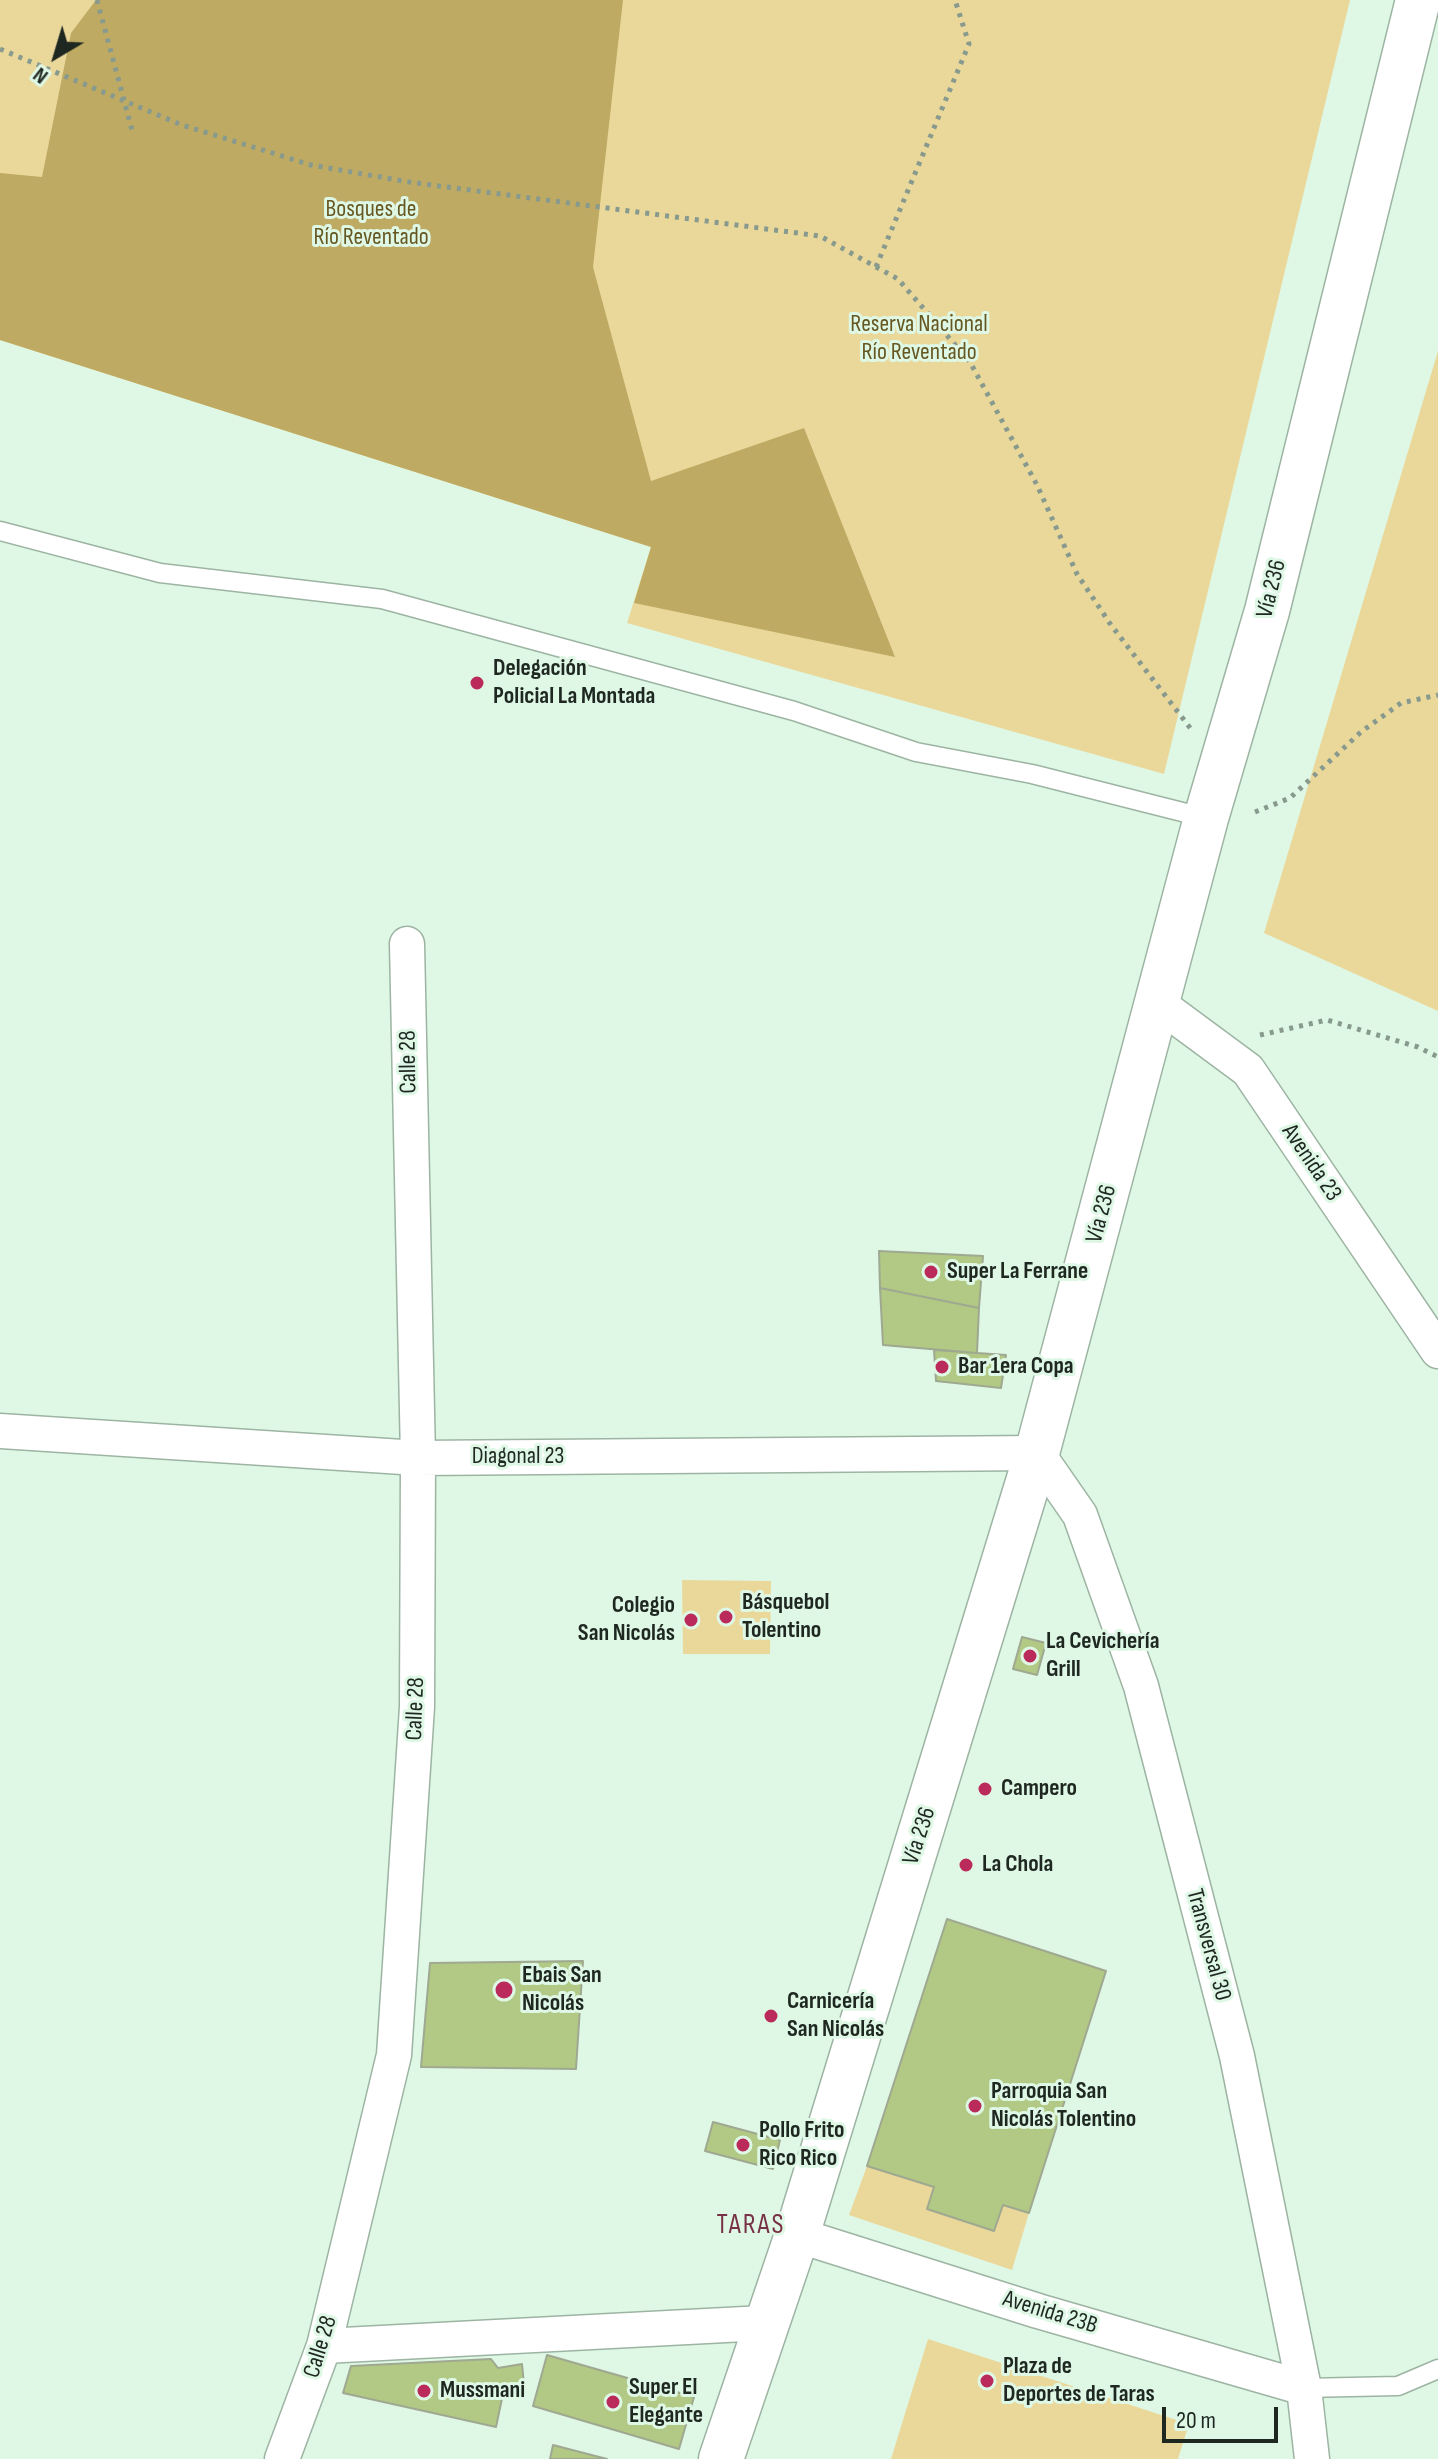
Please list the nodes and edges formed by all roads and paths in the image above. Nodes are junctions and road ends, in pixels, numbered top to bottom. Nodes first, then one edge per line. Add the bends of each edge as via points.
1 (97, 0) edge
2 (955, 0) edge
3 (1418, 0) edge
4 (0, 49) edge
5 (122, 99) junction
6 (132, 130) dead end
7 (876, 267) junction
8 (0, 531) edge
9 (1438, 695) edge
10 (1199, 739) dead end
11 (1255, 812) dead end
12 (1206, 818) junction
13 (407, 944) dead end
14 (1156, 1002) junction
15 (1216, 1046) junction
16 (1438, 1057) edge
17 (1438, 1351) edge
18 (0, 1431) edge
19 (1037, 1453) junction
20 (418, 1458) junction
21 (797, 2235) junction
22 (764, 2323) junction
23 (324, 2346) junction
24 (1438, 2369) edge
25 (1304, 2388) junction
26 (282, 2459) edge
27 (721, 2459) edge
28 (1312, 2459) edge

1 - 5 path
2 - 7 path via 969,44
3 - 12 main road, Vía 236 via 1267,611
4 - 5 path
5 - 6 path
5 - 7 path via 182,125 311,165 820,236
7 - 10 path via 898,279 970,362 1037,485 1077,574
8 - 12 lane via 160,573 382,599 794,711 916,752 1032,774
9 - 11 path via 1401,703 1290,798
12 - 14 main road, Vía 236
13 - 20 street, Calle 28
14 - 15 street, Avenida 23
14 - 19 main road, Vía 236
15 - 16 path via 1327,1020
15 - 17 street, Avenida 23 via 1248,1070
18 - 20 street, Diagonal 23
19 - 20 street, Diagonal 23
19 - 21 main road, Vía 236
19 - 25 street, Transversal 30 via 1080,1515 1141,1686 1237,2056
20 - 23 street, Calle 28 via 417,1707 394,2055
21 - 22 main road, Vía 236
21 - 25 street, Avenida 23B
22 - 23 street
22 - 27 main road, Vía 236
23 - 26 street, Calle 28
24 - 25 lane via 1398,2386
25 - 28 street, Transversal 30

